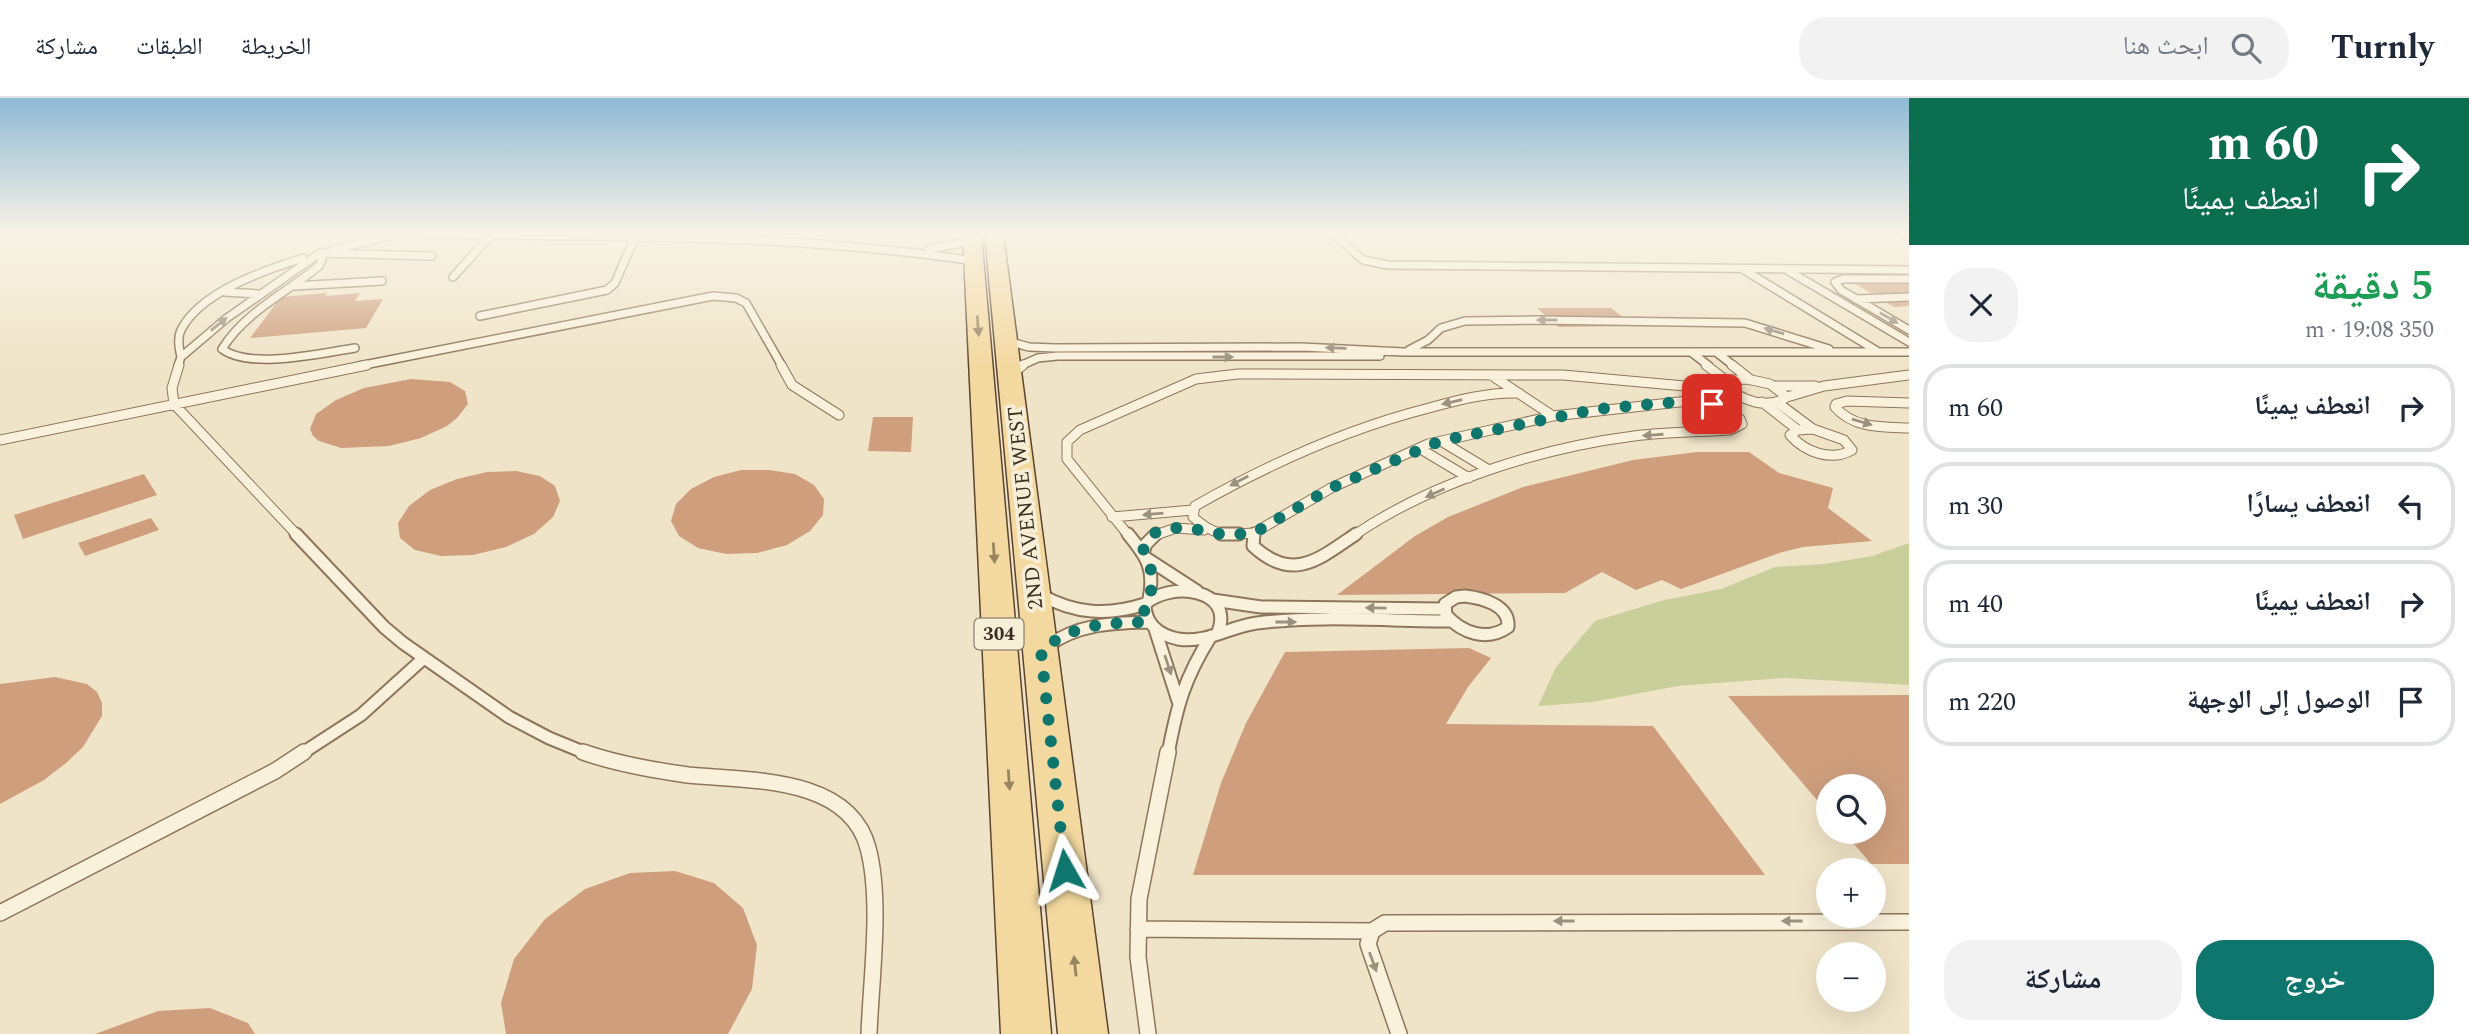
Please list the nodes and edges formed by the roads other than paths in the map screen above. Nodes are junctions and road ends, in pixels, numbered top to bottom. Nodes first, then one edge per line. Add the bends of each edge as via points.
1 (253, 278) edge
2 (283, 278) edge
3 (303, 278) edge
4 (617, 278) edge
5 (980, 278) edge
6 (989, 278) edge
7 (1756, 278) edge
8 (1800, 278) edge
9 (1909, 279) edge
10 (382, 281) dead end
11 (291, 286) junction
12 (225, 292) junction
13 (258, 294) junction
14 (1909, 297) edge
15 (1856, 299) junction
16 (480, 316) dead end
17 (1909, 330) edge
18 (1007, 341) junction
19 (1909, 342) edge
20 (1275, 347) junction
21 (355, 348) dead end
22 (1056, 352) junction
23 (1404, 352) junction
24 (1691, 352) junction
25 (1716, 352) junction
26 (1838, 352) junction
27 (1878, 352) junction
28 (1909, 352) edge
29 (181, 357) junction
30 (1282, 357) junction
31 (1475, 374) junction
32 (1491, 374) junction
33 (1011, 375) junction
34 (1909, 375) edge
35 (1898, 376) junction
36 (1751, 380) junction
37 (1909, 385) edge
38 (1729, 386) junction
39 (1773, 386) junction
40 (1824, 386) junction
41 (1519, 393) junction
42 (1487, 394) junction
43 (1782, 400) junction
44 (1762, 402) junction
45 (174, 404) junction
46 (1909, 404) edge
47 (839, 415) dead end
48 (1553, 416) junction
49 (1798, 429) junction
50 (1812, 429) junction
51 (1909, 429) edge
52 (0, 440) edge
53 (1440, 441) junction
54 (1419, 448) junction
55 (1489, 470) junction
56 (1469, 478) junction
57 (1193, 510) junction
58 (1112, 517) junction
59 (1209, 531) junction
60 (1254, 533) junction
61 (1143, 555) junction
62 (1035, 591) junction
63 (1207, 597) junction
64 (1147, 602) junction
65 (1444, 609) junction
66 (1451, 621) junction
67 (1152, 625) junction
68 (1215, 634) junction
69 (1041, 651) junction
70 (424, 658) junction
71 (1178, 701) junction
72 (0, 913) edge
73 (1909, 922) edge
74 (1138, 929) junction
75 (1372, 931) junction
76 (869, 1034) edge
77 (1026, 1034) edge
78 (1083, 1034) edge
79 (1149, 1034) edge
80 (1399, 1034) edge

1 - 12 lane
2 - 13 lane
3 - 11 lane
4 - 16 lane via 607,290
5 -> 77 main road, 2ND AVENUE WEST / 304
6 - 18 main road, 2ND AVENUE WEST / 304
7 - 27 lane
8 - 19 lane
9 - 15 lane via 1835,282
10 - 11 lane
11 - 21 lane via 227,340 224,353 248,359
12 - 13 lane
12 - 29 lane via 185,325 178,344
29 -> 13 lane
14 - 15 lane
15 -> 17 lane
18 - 22 lane
18 - 33 main road, 2ND AVENUE WEST / 304
20 - 22 lane
23 -> 20 lane
20 - 30 lane
22 -> 30 lane
22 - 33 lane via 1032,360
23 - 24 lane
26 -> 23 lane via 1745,323 1551,320 1465,321 1441,328
23 - 30 lane via 1345,358
24 - 25 lane
24 - 38 lane
25 - 26 lane
25 - 36 lane
26 - 27 lane
27 - 28 lane
29 - 45 lane via 172,388
31 - 32 lane
31 - 42 lane
31 - 58 lane via 1238,374 1196,379 1080,430 1066,441 1067,459
32 - 38 lane
32 - 41 lane
33 - 62 main road, 2ND AVENUE WEST / 304
34 - 35 lane
35 - 37 lane
35 - 40 lane
36 - 38 lane
36 - 39 lane
38 - 44 lane via 1743,397
39 - 40 lane
39 - 43 lane
40 - 43 lane
41 - 42 lane
41 - 48 lane
42 -> 57 lane via 1392,416 1320,442 1256,471
43 - 44 lane
43 - 50 lane
44 - 49 lane
45 - 47 lane via 717,296 746,303 792,385
45 - 52 lane
45 - 70 lane via 384,627
46 -> 51 lane via 1847,401 1835,407 1859,422
48 - 53 lane
48 -> 55 lane via 1688,401 1724,408 1742,424 1730,430 1635,436 1574,446
49 - 50 lane
49 - 50 lane via 1790,435 1808,449 1841,455 1853,450 1844,440
53 - 54 lane
53 - 55 lane
54 - 56 lane
54 - 60 lane via 1331,488
55 - 56 lane
56 -> 60 lane via 1381,517 1312,564 1290,566 1266,558 1253,546
57 -> 58 lane
57 - 59 lane via 1198,525
58 - 61 lane
59 - 60 lane
59 - 61 lane via 1171,528 1155,533 1145,542
61 - 63 lane
61 - 64 lane via 1153,578
62 - 64 lane via 1086,612 1115,612
62 - 69 main road, 2ND AVENUE WEST / 304
63 - 64 lane via 1178,589 1157,594
65 -> 63 lane via 1261,607
63 - 68 lane via 1218,605 1224,619
64 - 67 lane via 1145,616
65 - 66 lane
65 - 66 lane via 1456,597 1475,597 1494,604 1509,621 1504,631 1488,635
68 -> 66 lane via 1272,622
67 - 68 lane via 1183,639
67 - 69 lane via 1087,626
67 -> 71 lane
68 - 71 lane via 1189,673
78 -> 69 main road, 2ND AVENUE WEST / 304
70 - 72 lane via 362,715 275,771
70 - 76 lane via 509,717 594,756 646,769 804,787 840,805 864,835 873,872
71 - 74 lane via 1139,899
73 -> 75 lane via 1394,922
74 - 75 lane
74 - 79 lane via 1140,986
75 -> 80 lane via 1369,951

